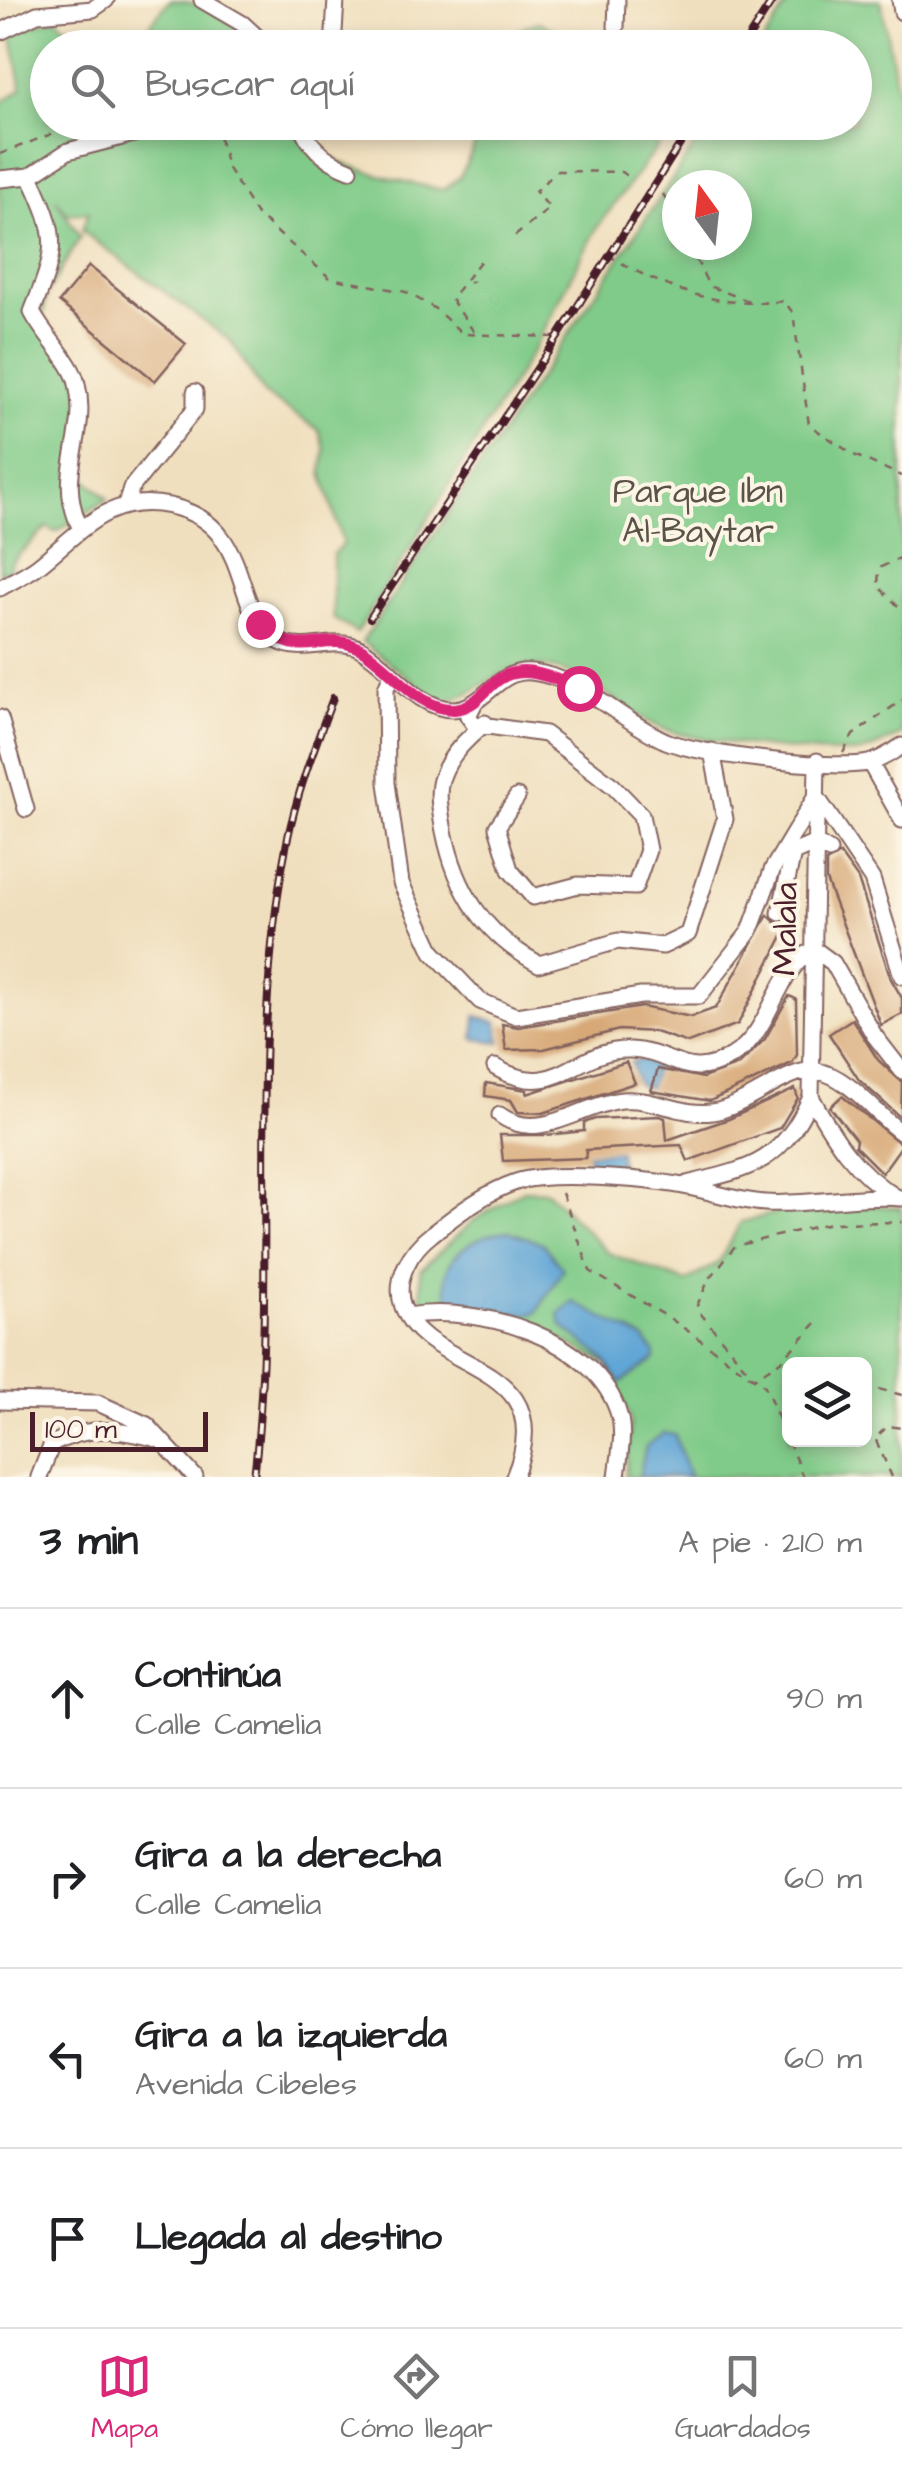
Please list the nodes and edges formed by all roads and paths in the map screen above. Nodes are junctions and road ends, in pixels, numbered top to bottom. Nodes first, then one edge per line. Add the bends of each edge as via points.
1 (106, 0) edge
2 (202, 0) edge
3 (336, 0) edge
4 (617, 0) edge
5 (900, 0) edge
6 (34, 7) edge
7 (902, 12) edge
8 (616, 28) dead end
9 (250, 30) edge
10 (334, 30) edge
11 (0, 32) edge
12 (36, 140) edge
13 (110, 140) edge
14 (220, 140) edge
15 (308, 140) edge
16 (0, 154) edge
17 (350, 170) dead end
18 (30, 176) junction
19 (0, 179) edge
20 (633, 179) dead end
21 (515, 236) dead end
22 (485, 254) dead end
23 (608, 255) dead end
24 (697, 260) edge
25 (758, 304) junction
26 (476, 333) dead end
27 (558, 337) dead end
28 (195, 392) dead end
29 (902, 476) edge
30 (126, 505) junction
31 (80, 527) junction
32 (902, 557) edge
33 (0, 588) edge
34 (902, 610) edge
35 (392, 674) junction
36 (902, 700) edge
37 (474, 704) junction
38 (0, 718) edge
39 (485, 724) junction
40 (902, 746) edge
41 (712, 751) junction
42 (817, 761) junction
43 (870, 763) junction
44 (843, 764) junction
45 (816, 796) junction
46 (518, 797) dead end
47 (26, 808) dead end
48 (902, 820) edge
49 (822, 847) junction
50 (780, 912) dead end
51 (814, 949) junction
52 (902, 976) edge
53 (495, 1067) dead end
54 (812, 1069) junction
55 (902, 1072) edge
56 (811, 1097) junction
57 (500, 1115) dead end
58 (902, 1133) edge
59 (864, 1176) junction
60 (682, 1186) junction
61 (562, 1193) dead end
62 (899, 1197) edge
63 (861, 1198) junction
64 (902, 1222) edge
65 (408, 1316) junction
66 (816, 1323) dead end
67 (754, 1378) junction
68 (879, 1389) dead end
69 (902, 1395) edge
70 (0, 1400) edge
71 (902, 1428) edge
72 (161, 1440) junction
73 (39, 1477) edge
74 (194, 1477) edge
75 (514, 1477) edge
76 (617, 1477) edge
77 (803, 1477) edge
78 (892, 1477) edge

1 - 6 street via 92,9
2 - 9 street
3 - 10 street
4 - 8 street
5 - 7 street
6 - 11 street
12 - 16 path
13 - 18 street via 68,151
14 - 27 path via 227,167 258,215 330,278 406,292 462,334
15 - 17 street via 329,162
18 - 19 street
18 - 31 street via 53,244 53,262 32,312 77,380 80,415 67,478
20 - 21 path via 621,172 557,171 535,192 550,208
22 - 26 path via 451,299
23 - 25 path via 700,299
24 - 25 path via 709,286
25 - 29 path via 784,301 794,312 809,426
28 - 30 street via 196,409 131,488
30 - 31 street
30 - 35 street via 172,506 200,518 226,542 260,624 277,641 354,646
31 - 33 street via 38,566
32 - 34 path via 879,568 878,586
35 - 37 street via 435,706
35 - 45 street via 386,688 387,783 401,883 434,952 480,1000 516,1016 642,996 699,996 750,931 773,868
36 - 44 path via 846,743
37 - 39 street via 488,707
37 - 41 street via 498,680 531,672 579,688 666,741
38 - 47 street
39 - 41 street via 458,746 440,779 452,868 473,909 506,946 539,964 618,941 664,946 688,934 725,819
39 - 46 street via 544,734 641,815 648,850 635,887 578,885 534,897 510,870 497,827
40 - 43 street
41 - 42 street
42 - 44 street
42 - 45 street, Malala
43 - 44 street
43 - 48 street
45 - 49 street, Malala
45 - 52 street via 872,879
49 - 50 street via 792,853
49 - 51 street, Malala
51 - 53 street via 795,960 752,1040 706,1068 628,1049 544,1081 516,1080
51 - 54 street, Malala
51 - 55 street via 833,963
54 - 56 street, Malala
54 - 57 street via 714,1112 626,1099 530,1125
54 - 58 street via 833,1075
56 - 59 street
56 - 60 street via 795,1132 770,1157 742,1172
59 - 62 street
59 - 63 street
60 - 63 street via 771,1203
60 - 65 street via 540,1179 503,1187 445,1224 408,1260 402,1296
61 - 67 path via 590,1271
62 - 63 street
64 - 67 path via 830,1224 730,1249 696,1308
65 - 75 street via 493,1378 521,1410 526,1444
65 - 76 street via 464,1313 504,1321 565,1350 600,1378 616,1407 622,1434
66 - 67 path via 782,1360
67 - 77 path via 770,1395
68 - 69 path
70 - 72 street via 98,1403 147,1425
71 - 78 path via 888,1426 876,1438
72 - 73 street via 108,1427 72,1434 52,1444
72 - 74 street

